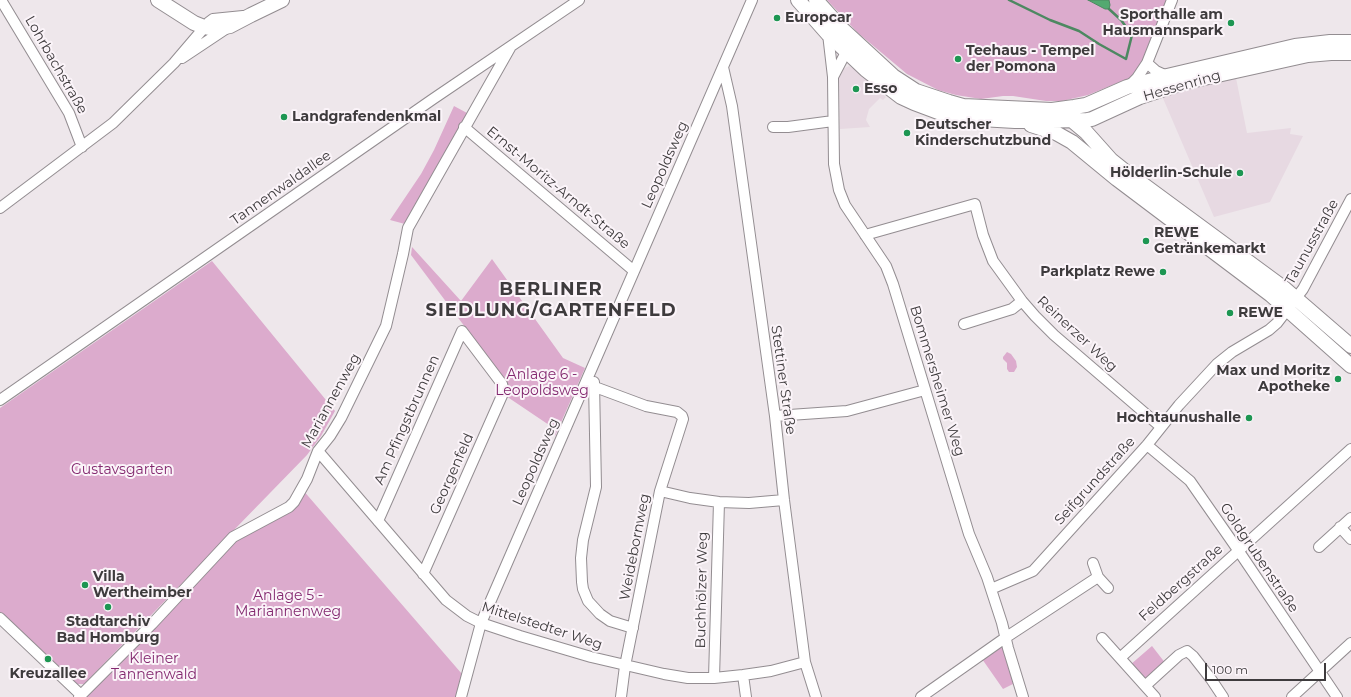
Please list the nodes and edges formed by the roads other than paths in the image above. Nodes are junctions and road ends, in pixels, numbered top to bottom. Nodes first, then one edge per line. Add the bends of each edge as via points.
1 (1, 0) edge
2 (158, 0) edge
3 (282, 0) edge
4 (579, 0) edge
5 (752, 0) edge
6 (798, 0) edge
7 (816, 0) edge
8 (1172, 0) edge
9 (251, 15) junction
10 (230, 26) junction
11 (204, 27) junction
12 (842, 29) junction
13 (828, 34) junction
14 (1351, 42) edge
15 (510, 48) junction
16 (866, 52) junction
17 (1351, 53) edge
18 (843, 56) junction
19 (174, 63) junction
20 (1147, 63) junction
21 (831, 66) junction
22 (723, 67) junction
23 (1167, 76) junction
24 (832, 77) junction
25 (1127, 88) junction
26 (1086, 105) junction
27 (1052, 110) junction
28 (1103, 114) junction
29 (1073, 120) junction
30 (833, 121) junction
31 (1015, 121) junction
32 (464, 127) junction
33 (773, 127) dead end
34 (1098, 146) junction
35 (82, 147) junction
36 (1098, 164) junction
37 (1351, 199) edge
38 (0, 208) edge
39 (865, 235) junction
40 (634, 271) junction
41 (1022, 301) junction
42 (1292, 304) junction
43 (964, 324) dead end
44 (462, 331) joint
45 (1351, 346) edge
46 (1351, 366) edge
47 (591, 370) junction
48 (595, 387) junction
49 (925, 390) junction
50 (0, 400) edge
51 (774, 416) junction
52 (1161, 427) junction
53 (1147, 445) junction
54 (1351, 449) edge
55 (318, 451) junction
56 (660, 491) junction
57 (784, 500) junction
58 (718, 502) junction
59 (1351, 518) edge
60 (378, 521) junction
61 (1340, 527) junction
62 (1351, 539) edge
63 (1319, 547) dead end
64 (1238, 550) junction
65 (1093, 563) dead end
66 (423, 574) junction
67 (1098, 577) junction
68 (1108, 588) dead end
69 (991, 589) junction
70 (0, 618) edge
71 (481, 623) junction
72 (633, 628) junction
73 (1005, 638) junction
74 (1102, 638) dead end
75 (1351, 643) edge
76 (1120, 658) junction
77 (805, 662) junction
78 (625, 666) junction
79 (1320, 672) junction
80 (743, 675) junction
81 (714, 678) junction
82 (1145, 686) junction
83 (80, 696) edge
84 (461, 697) edge
85 (621, 697) edge
86 (746, 697) edge
87 (816, 697) edge
88 (921, 697) edge
89 (1023, 697) edge
90 (1155, 697) edge
91 (1223, 697) edge
92 (1292, 697) edge
93 (1337, 697) edge

1 - 35 street, Lohrbachstraße via 69,112
2 - 11 street
3 - 9 street
4 - 15 street, Tannenwaldallee
5 - 22 street, Leopoldsweg
6 - 13 street
7 - 12 street
8 - 20 street
9 - 10 street
9 - 11 street via 213,19
10 - 11 street via 214,29
10 - 19 street
11 - 19 street
12 - 16 street
12 - 18 street via 847,41
13 - 18 street
13 - 21 street, Bommersheimer Weg
14 - 23 street, Hessenring via 1295,46
15 - 32 street, Mariannenweg
15 - 50 street, Tannenwaldallee
16 - 18 street via 860,48
16 - 27 street via 893,76 916,91 949,102 963,106
17 - 28 street, Hessenring via 1308,55 1186,82 1140,97
18 - 21 street via 836,56
18 - 24 street
18 - 31 street via 861,65 901,97 946,115
19 - 35 street via 113,123
20 - 23 street
20 - 25 street via 1138,78
21 - 24 street, Bommersheimer Weg
22 - 40 street, Leopoldsweg
22 - 51 street, Stettiner Straße via 732,106
23 - 25 street, Hessenring
24 - 30 street, Bommersheimer Weg
25 - 26 street, Hessenring
26 - 27 street, Hessenring
26 - 29 street
27 - 29 street via 1061,112
28 - 29 street, Hessenring via 1092,119
28 - 34 street via 1097,128
29 - 31 street, Hessenring
29 - 34 street
29 - 36 street via 1073,134
30 - 33 street
30 - 39 street, Bommersheimer Weg via 834,164 839,190 845,205
31 - 36 street via 1060,135
32 - 40 street, Ernst-Moritz-Arndt-Straße
32 - 55 street, Mariannenweg via 408,228 386,326 341,418
34 - 42 street via 1126,172
35 - 38 street
36 - 42 street
37 - 42 street, Taunusstraße via 1303,289
39 - 41 street, Reinerzer Weg via 975,204 982,236 993,261
39 - 49 street, Bommersheimer Weg via 891,278
40 - 47 street, Leopoldsweg
41 - 43 street via 1012,308
41 - 52 street, Reinerzer Weg via 1054,335
42 - 45 street
42 - 46 street
42 - 52 street, Seifgrundstraße via 1269,330 1217,364
44 - 60 street, Am Pfingstbrunnen
44 - 66 street, Georgenfeld via 503,386 504,391
47 - 48 street
47 - 71 street, Leopoldsweg
48 - 56 street, Weidebornweg via 683,417
48 - 72 street via 596,487 583,540 583,589 588,601 600,614 610,621
49 - 51 street via 847,411
49 - 69 street, Bommersheimer Weg via 969,534
51 - 57 street, Stettiner Straße
52 - 53 street, Seifgrundstraße
53 - 64 street, Goldgrubenstraße via 1190,480
53 - 69 street, Seifgrundstraße via 1033,571
54 - 64 street, Feldbergstraße
55 - 60 street, Mittelstedter Weg
55 - 83 street, Mariannenweg via 294,502 233,537
56 - 58 street
56 - 72 street, Weidebornweg
57 - 58 street
57 - 77 street, Stettiner Straße
58 - 81 street, Buchhölzer Weg
59 - 61 street
60 - 66 street, Mittelstedter Weg
61 - 62 street
61 - 63 street
64 - 76 street, Feldbergstraße
64 - 79 street, Goldgrubenstraße
65 - 67 street
66 - 71 street, Mittelstedter Weg via 446,600
67 - 68 street
67 - 73 street
69 - 73 street, Bommersheimer Weg
70 - 83 street
71 - 78 street, Mittelstedter Weg via 560,649
71 - 84 street, Leopoldsweg
72 - 78 street, Weidebornweg
73 - 88 street
73 - 89 street, Bommersheimer Weg
74 - 76 street
75 - 79 street
76 - 82 street
77 - 80 street, Mittelstedter Weg
77 - 87 street, Stettiner Straße
78 - 81 street, Mittelstedter Weg via 688,678
78 - 85 street, Weidebornweg
79 - 92 street
79 - 93 street, Goldgrubenstraße
80 - 81 street, Mittelstedter Weg
80 - 86 street
82 - 90 street
82 - 91 street via 1179,655 1187,651

